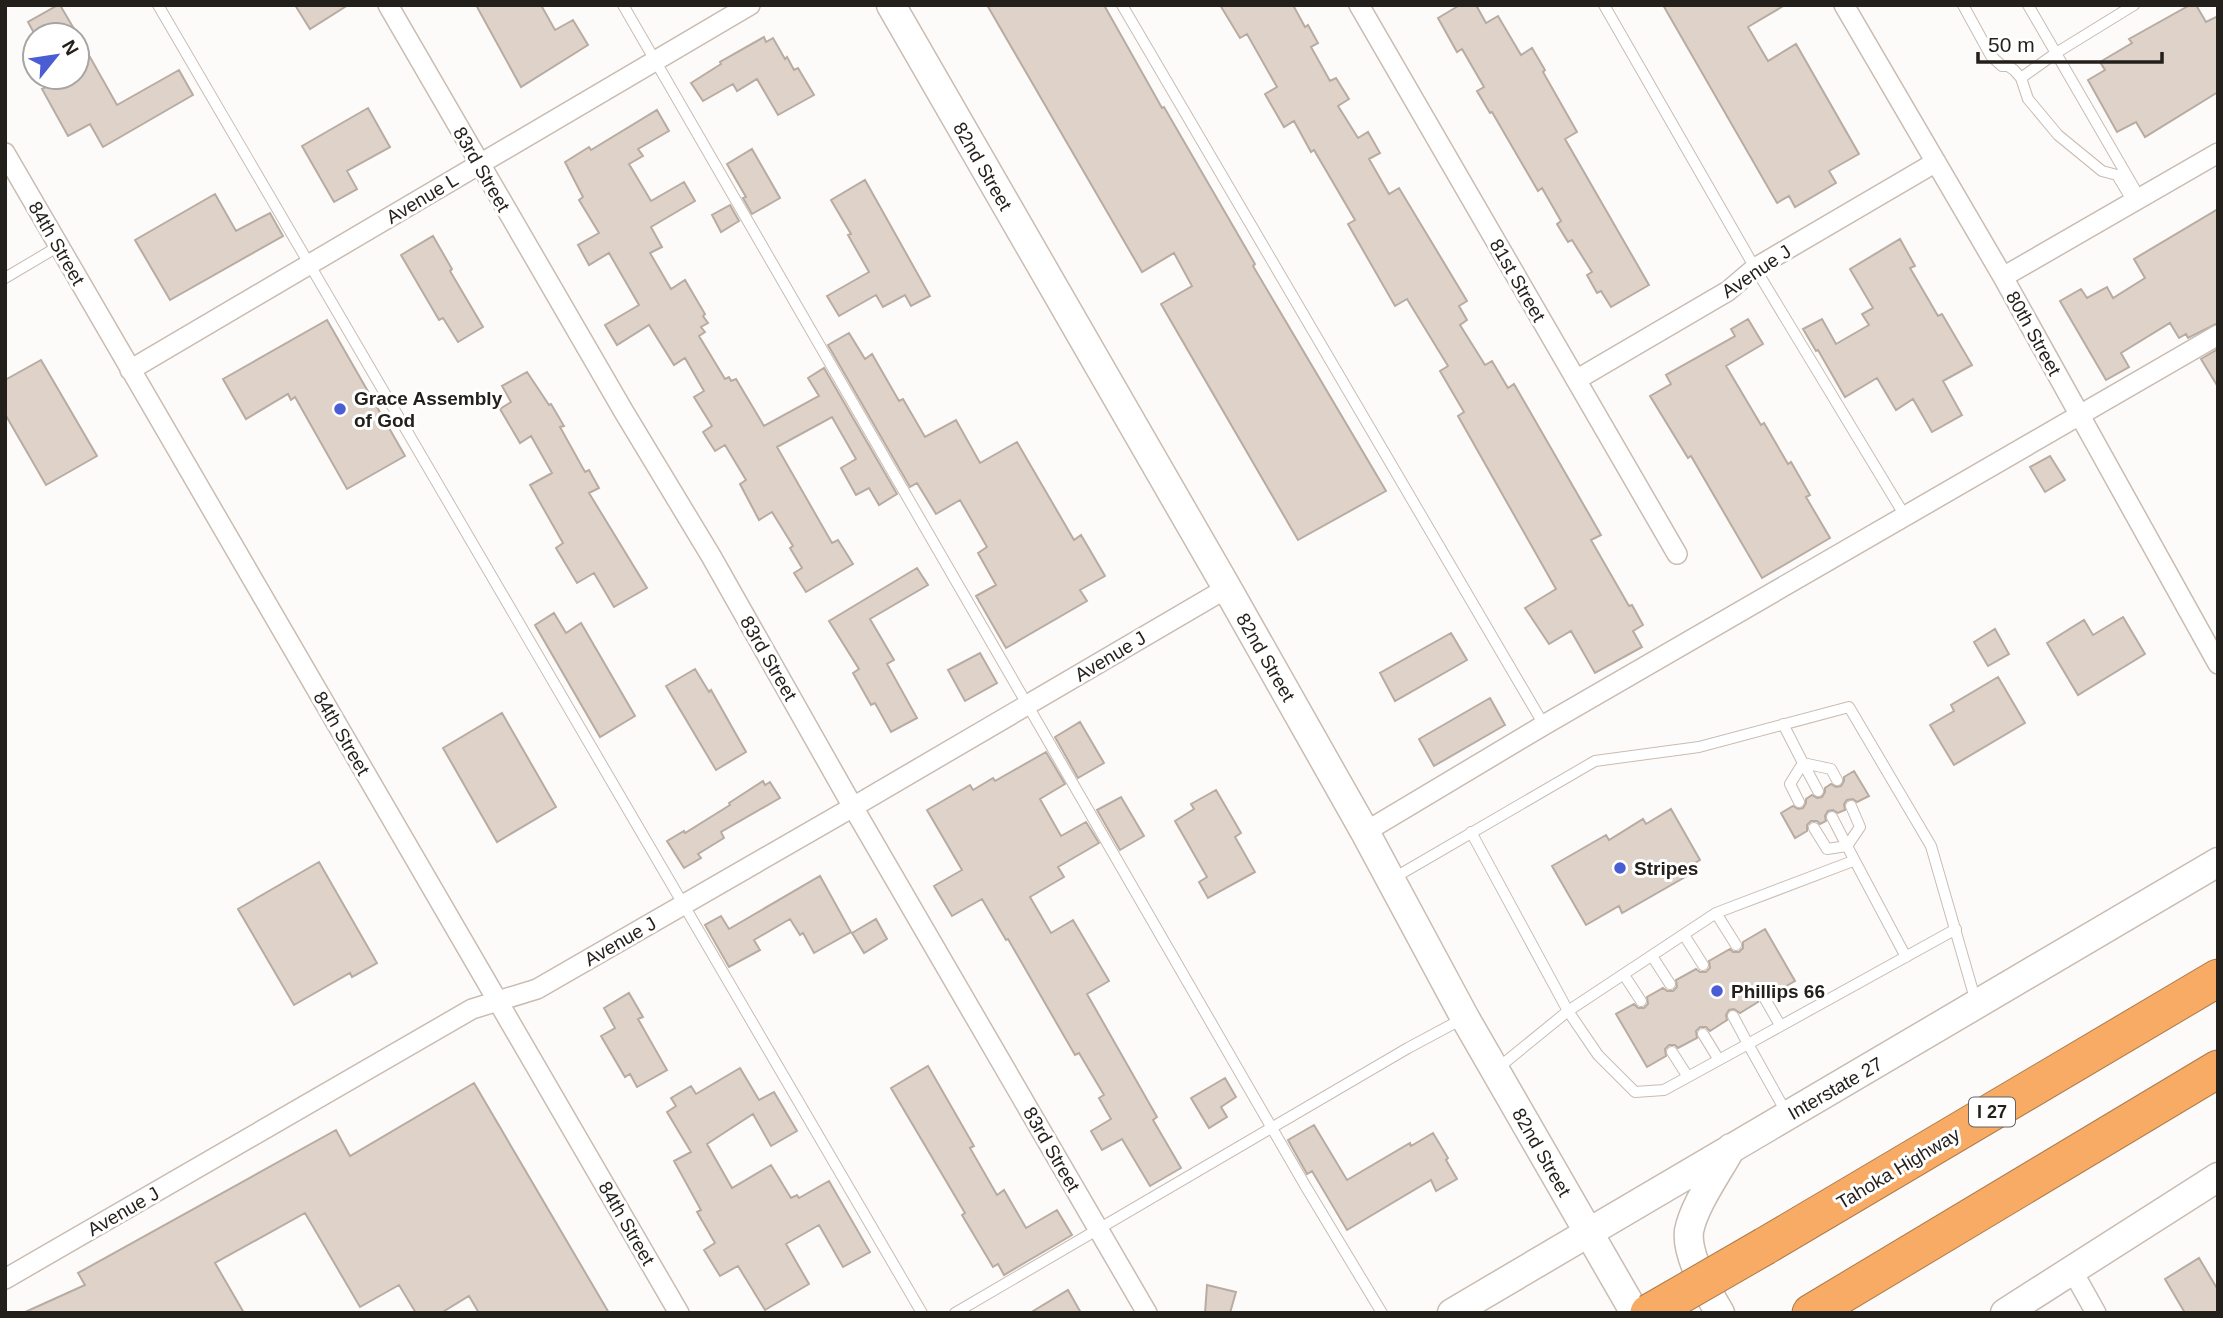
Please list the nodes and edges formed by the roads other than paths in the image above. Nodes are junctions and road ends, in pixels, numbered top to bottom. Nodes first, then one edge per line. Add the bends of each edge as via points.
1 (158, 5) edge
2 (388, 5) edge
3 (623, 5) edge
4 (750, 5) edge
5 (891, 5) edge
6 (1122, 5) edge
7 (1359, 5) edge
8 (1604, 5) edge
9 (1844, 5) edge
10 (1963, 5) edge
11 (2028, 5) edge
12 (2134, 5) edge
13 (2056, 53) junction
14 (655, 61) junction
15 (2021, 78) junction
16 (5, 153) edge
17 (2218, 153) edge
18 (1936, 162) junction
19 (479, 163) junction
20 (2136, 200) junction
21 (59, 246) junction
22 (310, 263) junction
23 (1755, 268) junction
24 (2003, 277) junction
25 (5, 278) edge
26 (2218, 335) edge
27 (130, 370) junction
28 (1576, 380) junction
29 (2079, 415) junction
30 (1905, 516) junction
31 (1676, 554) dead end
32 (1227, 588) junction
33 (2218, 664) edge
34 (1027, 705) junction
35 (1783, 724) junction
36 (1544, 725) junction
37 (1803, 763) junction
38 (1837, 780) dead end
39 (1818, 791) dead end
40 (1799, 803) dead end
41 (1851, 806) dead end
42 (853, 807) junction
43 (1832, 817) dead end
44 (1814, 828) dead end
45 (1365, 832) junction
46 (1471, 832) junction
47 (1847, 846) junction
48 (1853, 861) junction
49 (2218, 862) edge
50 (1391, 879) junction
51 (683, 905) junction
52 (1716, 913) junction
53 (1956, 929) junction
54 (1684, 935) junction
55 (1736, 945) dead end
56 (1652, 956) junction
57 (1906, 957) junction
58 (1703, 965) dead end
59 (1624, 975) junction
60 (2218, 978) edge
61 (1670, 984) dead end
62 (1765, 999) dead end
63 (1640, 1000) dead end
64 (498, 1002) junction
65 (1977, 1005) junction
66 (1568, 1011) junction
67 (1733, 1016) dead end
68 (1465, 1018) junction
69 (1780, 1026) junction
70 (1703, 1034) dead end
71 (1748, 1044) junction
72 (1672, 1052) dead end
73 (1719, 1060) junction
74 (2218, 1069) edge
75 (1495, 1070) junction
76 (1688, 1077) junction
77 (1788, 1115) junction
78 (1273, 1127) junction
79 (1731, 1148) junction
80 (2218, 1177) edge
81 (1098, 1229) junction
82 (1588, 1233) junction
83 (2072, 1270) junction
84 (5, 1279) edge
85 (678, 1313) edge
86 (922, 1313) edge
87 (955, 1313) edge
88 (1147, 1313) edge
89 (1382, 1313) edge
90 (1452, 1313) edge
91 (1634, 1313) edge
92 (1649, 1313) edge
93 (1720, 1313) edge
94 (1811, 1313) edge
95 (2005, 1313) edge
96 (2096, 1313) edge

1 - 22 lane
2 - 19 street, 83rd Street
3 - 14 lane
4 - 14 street, Avenue L
5 - 32 main road, 82nd Street
6 - 36 lane
7 - 28 street, 81st Street
8 - 23 lane
9 - 18 street, 80th Street
10 - 15 lane via 1991,56
11 - 13 lane
12 - 13 lane
13 - 15 lane
13 - 20 lane
14 - 19 street, Avenue L
14 - 34 lane
15 - 20 lane via 2028,99 2058,135 2102,171 2117,175
16 - 21 street, 84th Street
17 - 20 street
18 - 23 street, Avenue J
18 - 24 street, 80th Street
19 - 22 street, Avenue L
19 - 42 street, 83rd Street
20 - 24 street
21 - 25 lane
21 - 27 street, 84th Street
22 - 27 street, Avenue L
22 - 51 lane
23 - 28 street, Avenue J via 1728,291
23 - 30 lane
24 - 29 street, 80th Street
26 - 29 street
27 - 64 street, 84th Street
28 - 31 street, 81st Street
29 - 30 street
29 - 33 street, 80th Street
30 - 36 street
32 - 34 street, Avenue J
32 - 45 main road, 82nd Street
34 - 42 street, Avenue J
34 - 78 lane
35 - 37 lane
35 - 46 lane via 1699,747 1595,761
35 - 53 lane via 1849,707 1931,846
36 - 45 street
37 - 38 lane via 1831,769
37 - 39 lane
37 - 40 lane via 1790,784
41 - 47 lane via 1860,827
42 - 51 street, Avenue J
42 - 81 street, 83rd Street
43 - 47 lane
44 - 47 lane via 1827,849
45 - 50 main road, 82nd Street
46 - 50 lane
46 - 66 lane
47 - 48 lane
48 - 52 lane
48 - 57 lane
49 - 65 main road, Interstate 27
50 - 68 main road, 82nd Street
51 - 64 street, Avenue J via 537,989
51 - 86 lane
52 - 54 lane
52 - 55 lane
53 - 57 lane
53 - 65 lane
54 - 56 lane
54 - 58 lane
56 - 59 lane
56 - 61 lane
57 - 69 lane
59 - 63 lane
59 - 66 lane
60 - 92 highway, Tahoka Highway / I 27, bridge
62 - 69 lane
64 - 84 street, Avenue J via 472,1009
64 - 85 street, 84th Street
65 - 77 main road, Interstate 27
66 - 75 lane
66 - 76 lane via 1598,1055 1635,1092 1664,1090
67 - 71 lane
68 - 75 main road, 82nd Street
68 - 78 lane
69 - 71 lane
70 - 73 lane
71 - 73 lane
71 - 77 lane
72 - 76 lane
73 - 76 lane
74 - 94 highway
75 - 82 main road, 82nd Street
77 - 79 main road, Interstate 27
78 - 81 lane
78 - 89 lane
79 - 82 main road, Interstate 27
79 - 93 main road via 1689,1233 1695,1264
80 - 83 main road
81 - 87 lane
81 - 88 street, 83rd Street
82 - 90 main road, Interstate 27
82 - 91 main road, 82nd Street
83 - 95 main road
83 - 96 street

